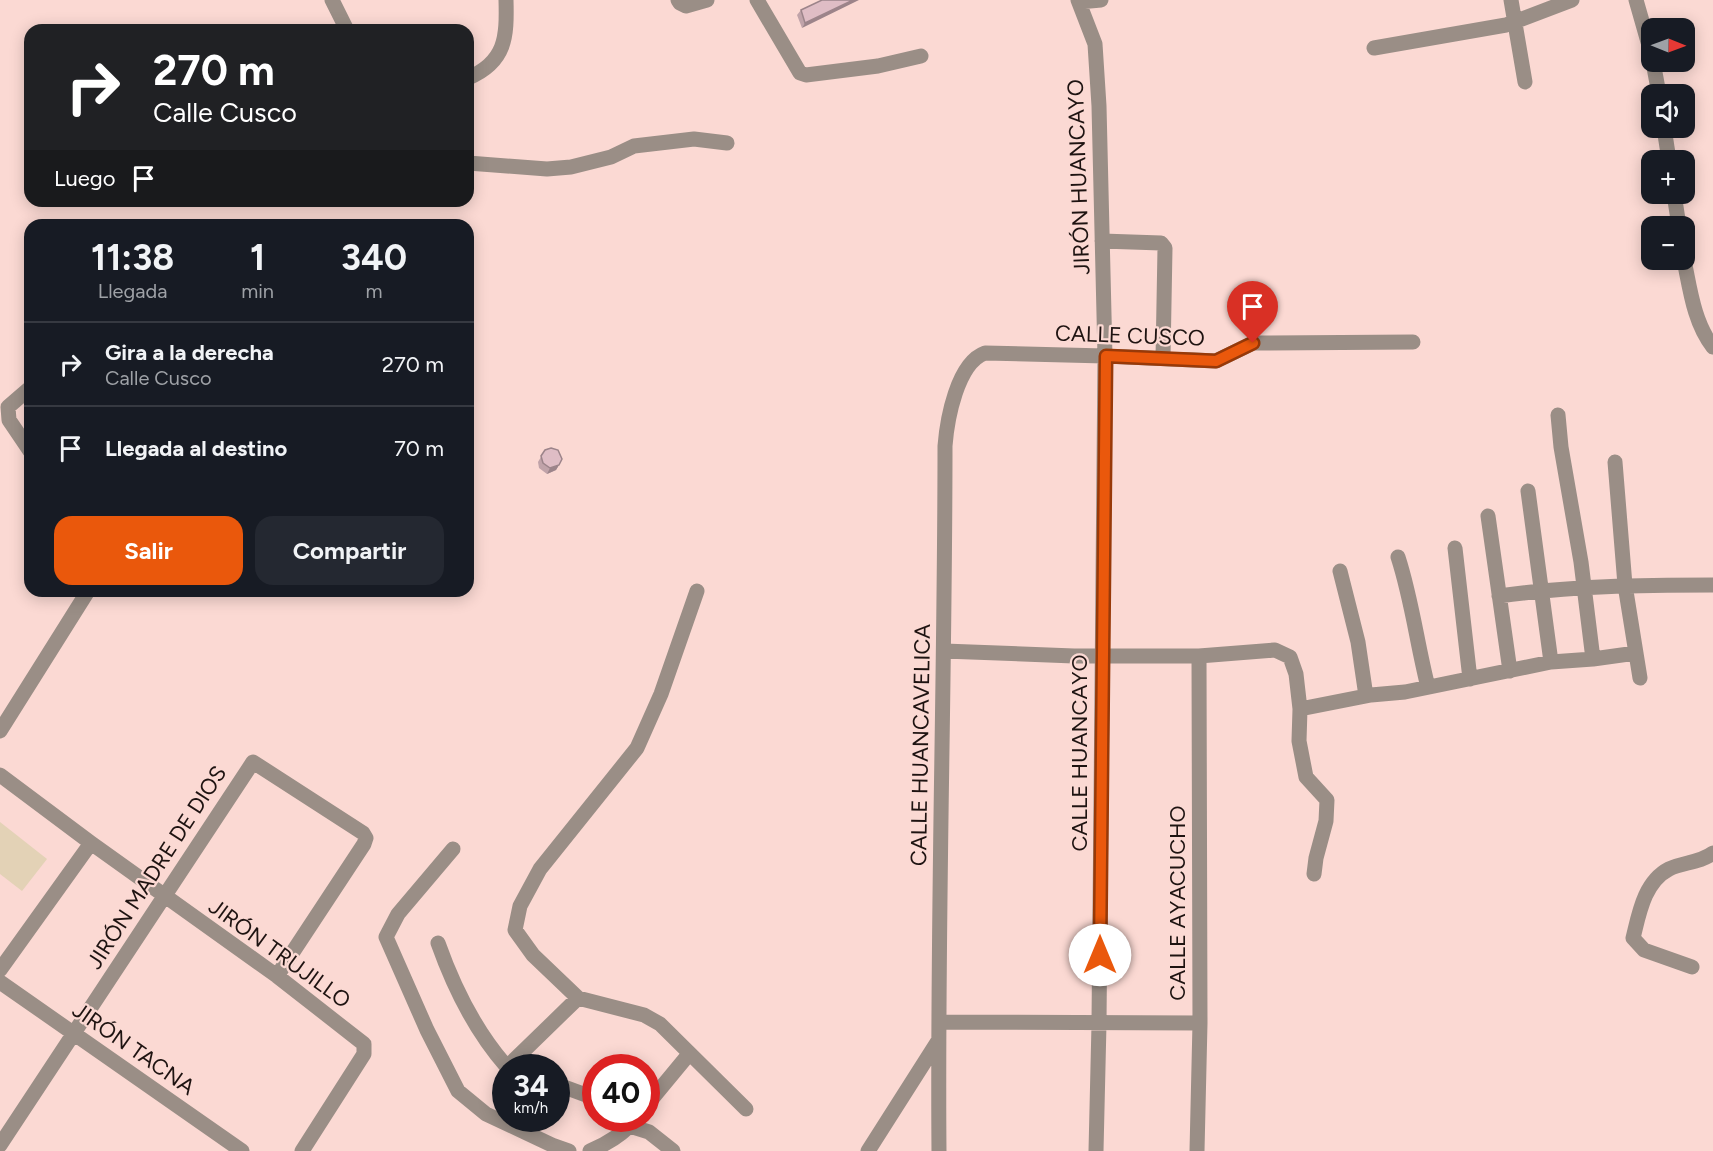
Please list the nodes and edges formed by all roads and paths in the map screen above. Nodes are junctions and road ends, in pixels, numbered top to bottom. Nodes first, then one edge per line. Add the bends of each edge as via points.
1 (332, 0) edge
2 (506, 0) edge
3 (678, 0) edge
4 (707, 0) edge
5 (757, 0) edge
6 (1101, 0) edge
7 (1511, 0) edge
8 (1572, 0) edge
9 (1636, 0) edge
10 (1078, 1) edge
11 (1641, 18) edge
12 (1516, 20) junction
13 (344, 24) edge
14 (1374, 48) dead end
15 (921, 56) dead end
16 (474, 74) edge
17 (1525, 82) dead end
18 (727, 143) dead end
19 (474, 163) edge
20 (1102, 241) junction
21 (1686, 270) edge
22 (1413, 342) dead end
23 (1713, 346) edge
24 (985, 353) joint
25 (1106, 356) junction
26 (1163, 358) junction
27 (24, 393) edge
28 (1558, 415) dead end
29 (24, 442) edge
30 (1615, 462) dead end
31 (1528, 491) dead end
32 (1488, 516) dead end
33 (1455, 548) dead end
34 (1398, 557) dead end
35 (1340, 571) dead end
36 (1625, 585) junction
37 (1713, 585) edge
38 (1584, 588) junction
39 (1541, 590) junction
40 (697, 591) dead end
41 (1499, 596) junction
42 (84, 597) edge
43 (944, 651) junction
44 (1636, 653) junction
45 (1102, 656) junction
46 (1199, 656) junction
47 (1593, 659) junction
48 (1551, 662) junction
49 (1510, 671) junction
50 (1640, 678) dead end
51 (1470, 679) junction
52 (1428, 687) junction
53 (1366, 696) junction
54 (1300, 709) junction
55 (0, 731) edge
56 (0, 775) edge
57 (91, 843) junction
58 (453, 849) dead end
59 (1713, 853) edge
60 (1314, 874) dead end
61 (165, 896) junction
62 (438, 943) dead end
63 (1692, 967) dead end
64 (0, 970) edge
65 (277, 976) junction
66 (0, 982) edge
67 (578, 998) junction
68 (939, 1022) junction
69 (1200, 1023) junction
70 (1099, 1024) junction
71 (75, 1033) junction
72 (938, 1041) junction
73 (496, 1054) edge
74 (522, 1054) edge
75 (689, 1054) junction
76 (660, 1089) edge
77 (746, 1109) dead end
78 (617, 1132) edge
79 (649, 1132) edge
80 (0, 1145) edge
81 (553, 1148) edge
82 (242, 1151) edge
83 (302, 1151) edge
84 (569, 1151) edge
85 (590, 1151) edge
86 (673, 1151) edge
87 (868, 1151) edge
88 (939, 1151) edge
89 (1096, 1151) edge
90 (1197, 1151) edge

1 - 13 street
2 - 16 street via 503,46 492,64
3 - 4 street via 686,6
5 - 15 street via 800,73 878,66
6 - 10 street
7 - 12 street
8 - 12 street
9 - 11 street
10 - 20 street, JIRÓN HUANCAYO via 1095,44
12 - 14 street via 1506,26
12 - 17 street
18 - 19 street via 694,139 634,146 610,157 547,169
20 - 25 street, JIRÓN HUANCAYO
20 - 26 street via 1161,243 1165,248
21 - 23 street via 1704,335
22 - 26 street, CALLE CUSCO via 1253,343 1216,361
24 - 25 street, CALLE CUSCO
24 - 43 street, CALLE HUANCAVELICA via 975,358 958,386 946,434
25 - 26 street, CALLE CUSCO
25 - 45 street, CALLE HUANCAYO
27 - 29 street via 8,406 9,420
28 - 38 street
30 - 36 street
31 - 39 street
32 - 41 street
33 - 51 street
34 - 52 street via 1409,591
35 - 53 street via 1358,642
36 - 37 street
36 - 38 street
36 - 44 street
38 - 39 street
38 - 47 street
39 - 41 street
39 - 48 street
40 - 67 street via 661,694 637,748 540,869 520,906 515,930 533,955
41 - 49 street
42 - 55 street
43 - 45 street
43 - 68 street, CALLE HUANCAVELICA
44 - 47 street
44 - 50 street
45 - 46 street
45 - 70 street, CALLE HUANCAYO
46 - 54 street via 1275,650 1290,657
46 - 69 street, CALLE AYACUCHO
47 - 48 street
48 - 49 street
49 - 51 street
51 - 52 street
52 - 53 street
53 - 54 street
54 - 60 street via 1299,741 1306,777 1327,800
56 - 57 street, JIRÓN TRUJILLO
57 - 61 street, JIRÓN TRUJILLO
57 - 64 street
58 - 81 street via 398,914 386,937 458,1091 486,1114
59 - 63 street via 1668,869 1651,885 1640,908 1633,938 1644,950
61 - 65 street, JIRÓN TRUJILLO
61 - 65 street, JIRÓN MADRE DE DIOS via 251,764 256,763 363,833 364,844
61 - 71 street, JIRÓN MADRE DE DIOS
62 - 73 street via 486,1044
65 - 83 street, JIRÓN TRUJILLO via 365,1048
66 - 71 street, JIRÓN TACNA
67 - 74 street
67 - 75 street via 644,1015 660,1024
68 - 70 street
68 - 72 street, CALLE HUANCAVELICA
69 - 70 street
69 - 90 street, CALLE AYACUCHO
70 - 89 street, CALLE HUANCAYO
71 - 80 street, JIRÓN MADRE DE DIOS
71 - 82 street, JIRÓN TACNA
72 - 87 street
72 - 88 street, CALLE HUANCAVELICA
75 - 76 street
75 - 77 street
78 - 85 street
79 - 86 street
81 - 84 street

